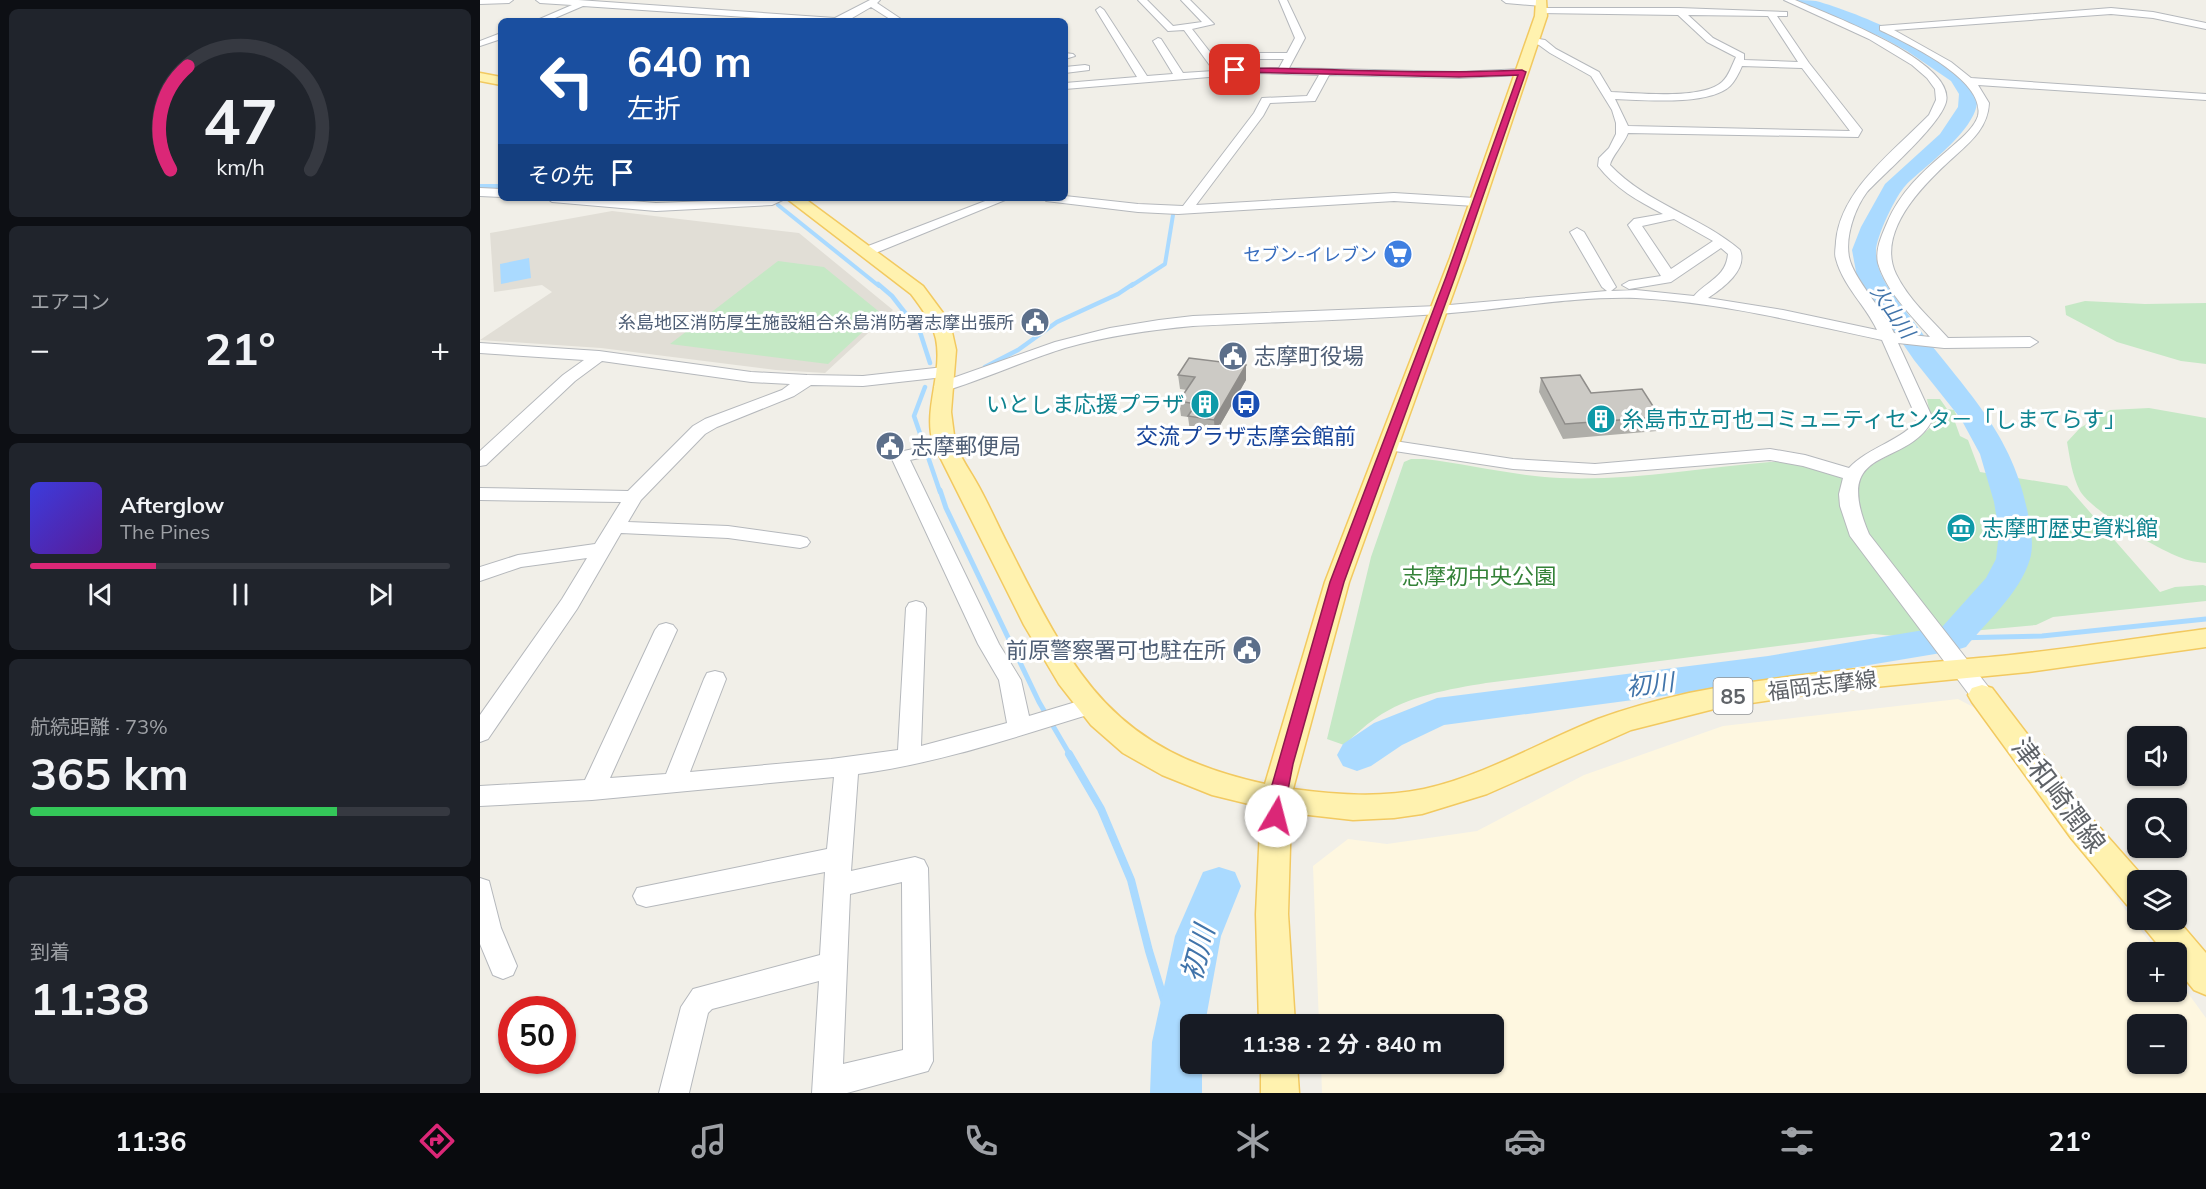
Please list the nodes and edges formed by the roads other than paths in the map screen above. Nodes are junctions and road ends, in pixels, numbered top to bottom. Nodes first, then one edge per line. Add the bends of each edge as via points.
1 (509, 0) edge
2 (540, 0) edge
3 (1142, 0) edge
4 (1185, 0) edge
5 (1283, 0) edge
6 (1506, 0) edge
7 (1683, 0) edge
8 (1788, 0) edge
9 (873, 1) edge
10 (480, 2) edge
11 (588, 2) edge
12 (1542, 5) edge
13 (1100, 10) dead end
14 (1679, 11) junction
15 (1771, 14) junction
16 (1822, 16) junction
17 (548, 18) edge
18 (797, 18) edge
19 (842, 18) edge
20 (895, 18) edge
21 (2205, 24) edge
22 (1186, 27) junction
23 (1882, 28) junction
24 (1858, 31) junction
25 (498, 37) edge
26 (1158, 41) dead end
27 (481, 44) edge
28 (1246, 56) dead end
29 (1291, 56) junction
30 (1528, 56) junction
31 (1739, 63) junction
32 (1805, 65) junction
33 (1085, 68) dead end
34 (1068, 70) edge
35 (1283, 70) junction
36 (1327, 70) junction
37 (1220, 72) junction
38 (1179, 75) junction
39 (480, 77) edge
40 (1143, 78) junction
41 (498, 80) edge
42 (1969, 81) junction
43 (1068, 86) edge
44 (1608, 95) junction
45 (2206, 97) edge
46 (1623, 129) junction
47 (480, 192) edge
48 (498, 193) edge
49 (1068, 200) edge
50 (587, 201) edge
51 (771, 201) edge
52 (798, 201) edge
53 (996, 201) edge
54 (1476, 202) junction
55 (1186, 210) junction
56 (1676, 215) junction
57 (1577, 232) dead end
58 (1722, 241) junction
59 (868, 251) junction
60 (1671, 275) junction
61 (1609, 287) junction
62 (1700, 301) junction
63 (1441, 303) junction
64 (1891, 337) junction
65 (2030, 342) dead end
66 (1940, 344) junction
67 (480, 348) edge
68 (599, 356) junction
69 (943, 379) junction
70 (807, 380) junction
71 (1388, 445) junction
72 (947, 447) junction
73 (480, 461) edge
74 (1851, 475) junction
75 (480, 494) edge
76 (633, 497) junction
77 (615, 527) junction
78 (800, 542) dead end
79 (600, 550) junction
80 (481, 575) edge
81 (916, 608) dead end
82 (666, 630) dead end
83 (2206, 639) edge
84 (1962, 668) junction
85 (715, 679) dead end
86 (1982, 695) joint
87 (1089, 706) junction
88 (1024, 726) junction
89 (480, 733) edge
90 (909, 758) junction
91 (847, 766) junction
92 (674, 783) junction
93 (592, 790) junction
94 (480, 796) edge
95 (1276, 799) junction
96 (838, 872) junction
97 (2127, 882) edge
98 (480, 889) edge
99 (646, 896) dead end
100 (2166, 930) edge
101 (833, 965) junction
102 (503, 966) dead end
103 (2206, 979) edge
104 (1276, 1014) edge
105 (1279, 1074) edge
106 (827, 1088) edge
107 (674, 1093) edge
108 (1280, 1093) edge

1 - 10 street
2 - 11 street
3 - 22 street via 1171,29
4 - 22 street via 1209,24
5 - 29 street via 1300,38
6 - 12 street
7 - 14 street
8 - 16 street
9 - 19 street
9 - 20 street
11 - 17 street
11 - 18 street
12 - 14 street
12 - 30 main road
13 - 40 street
14 - 15 street
14 - 31 street via 1710,40 1737,52 1741,56
15 - 16 street
15 - 32 street
16 - 24 street
21 - 23 street via 2111,11
22 - 37 street
23 - 24 street
23 - 42 street
24 - 64 street via 1921,68 1936,83 1941,95 1938,109 1927,124 1854,201 1844,229 1842,258
25 - 27 street
26 - 38 street
28 - 29 street
29 - 35 street
30 - 36 street via 1459,75
30 - 44 street via 1542,42 1595,74
30 - 54 main road
31 - 32 street
31 - 44 street via 1727,84 1710,92 1656,97
32 - 46 street via 1856,130 1854,135
33 - 34 street
35 - 36 street
35 - 37 street
36 - 55 street via 1311,99 1266,100
37 - 38 street
38 - 40 street
39 - 41 main road
40 - 43 street
42 - 45 street
42 - 66 street via 1982,99 1983,117 1965,140 1912,189 1896,214 1884,262 1893,282
44 - 46 street
46 - 56 street via 1604,165 1624,188
47 - 48 street
49 - 55 street
50 - 51 street via 656,207
52 - 59 main road, 福岡志摩線
53 - 59 street
54 - 55 street via 1394,196
54 - 63 main road
56 - 58 street
56 - 60 street via 1635,225 1665,272
57 - 61 street
58 - 60 street
58 - 62 street via 1734,253 1733,268
59 - 69 main road, 福岡志摩線 via 917,290 933,309 946,341
60 - 61 street via 1652,283
61 - 63 street via 1454,298
62 - 63 street via 1636,294
62 - 64 street
63 - 69 street via 1192,321 1122,330
63 - 71 main road
64 - 66 street
64 - 74 street via 1925,419 1918,434 1881,450
65 - 66 street
67 - 68 street
68 - 70 street via 751,377
68 - 73 street via 569,378
69 - 70 street
69 - 72 main road, 福岡志摩線 via 942,439
70 - 76 street via 788,393 699,430
71 - 74 street via 1513,464 1595,469 1779,455 1806,459
71 - 95 main road via 1337,582
72 - 87 main road, 福岡志摩線 via 1005,567 1050,649
72 - 88 street via 900,457 1010,680
74 - 84 street via 1847,492 1849,512 1860,536
75 - 76 street
76 - 77 street
77 - 78 street via 728,532
77 - 79 street
79 - 80 street via 518,561
79 - 89 street via 570,604
81 - 90 street
82 - 93 street
83 - 84 main road, 福岡志摩線 / 85
84 - 86 street
84 - 95 main road, 福岡志摩線 / 85 via 1754,693 1670,708 1611,726 1498,778 1453,794 1396,806 1335,808
85 - 92 street
86 - 97 main road, 津和崎潤線 via 2082,829
87 - 88 street
87 - 95 main road, 福岡志摩線 via 1126,739 1165,765 1214,784
88 - 90 street via 968,745
90 - 91 street
91 - 92 street
91 - 96 street
92 - 93 street
93 - 94 street
95 - 104 main road via 1272,914
96 - 99 street
96 - 101 street
96 - 106 street via 915,868 918,1061
98 - 102 street via 480,903
100 - 103 main road
101 - 106 street
101 - 107 street via 703,998 695,1007
105 - 108 main road

